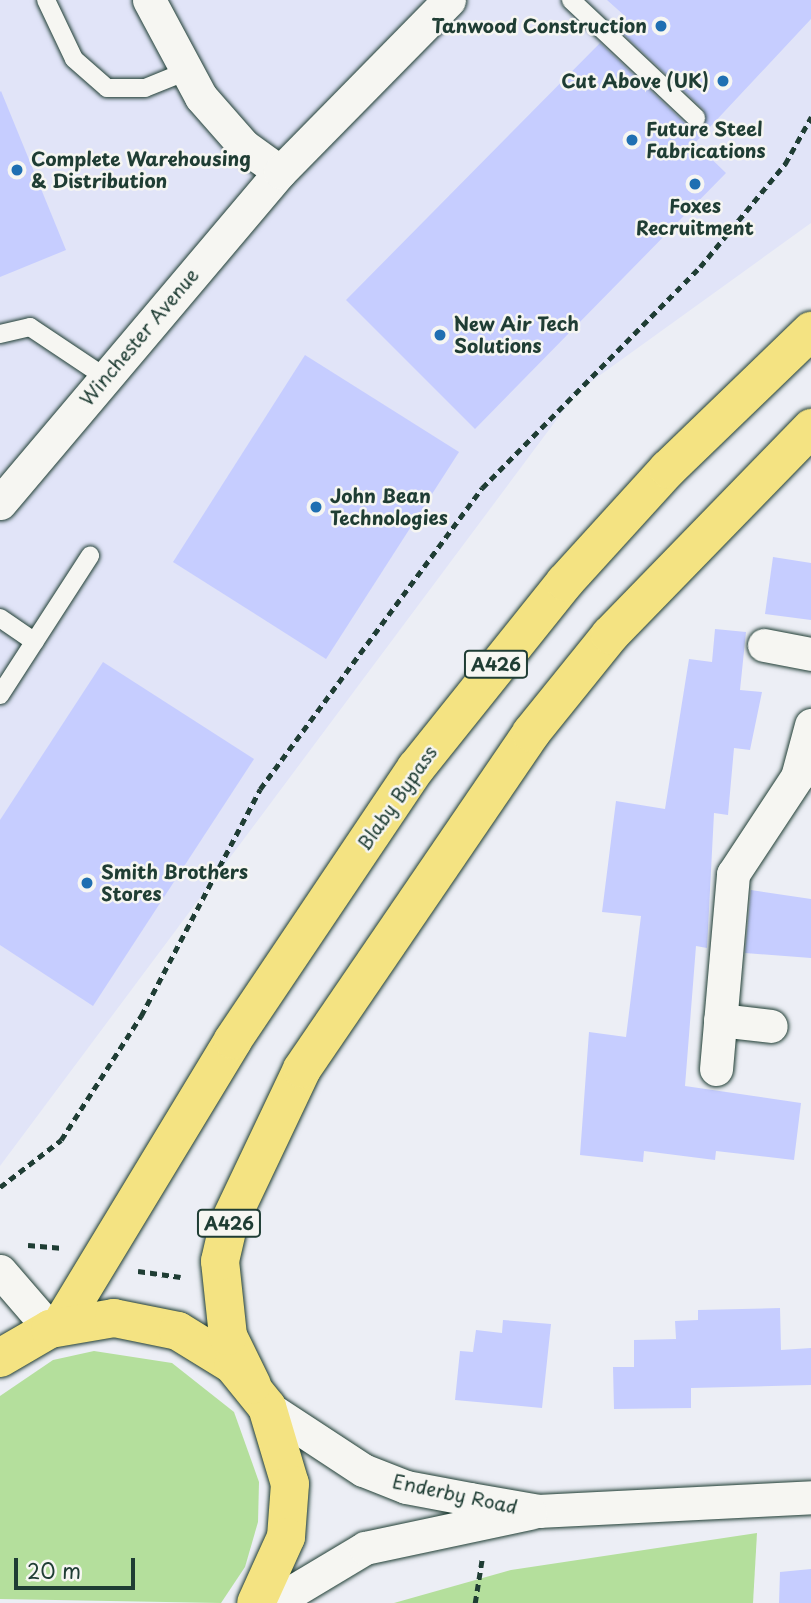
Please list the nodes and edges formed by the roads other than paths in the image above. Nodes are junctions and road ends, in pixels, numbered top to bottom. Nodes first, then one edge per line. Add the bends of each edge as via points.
1 (46, 0) edge
2 (149, 0) edge
3 (449, 0) edge
4 (571, 0) edge
5 (187, 71) junction
6 (696, 118) dead end
7 (280, 173) junction
8 (811, 331) edge
9 (0, 334) edge
10 (106, 377) junction
11 (811, 428) edge
12 (0, 503) edge
13 (90, 556) dead end
14 (0, 618) edge
15 (35, 642) junction
16 (764, 645) dead end
17 (811, 654) edge
18 (0, 695) edge
19 (811, 725) edge
20 (720, 1020) junction
21 (771, 1026) dead end
22 (716, 1069) dead end
23 (0, 1271) edge
24 (55, 1327) junction
25 (0, 1358) edge
26 (259, 1396) junction
27 (811, 1497) edge
28 (539, 1511) junction
29 (256, 1603) edge
30 (273, 1603) edge

1 - 5 lane via 74,59 107,88 145,88
2 - 5 street
3 - 7 street, Winchester Avenue
4 - 6 lane
5 - 7 street via 244,146
7 - 10 street, Winchester Avenue
8 - 24 main road, Blaby Bypass / A426 via 668,468 574,571 415,768 233,1040
9 - 10 lane via 30,327
10 - 12 street, Winchester Avenue
11 - 26 main road, A426 via 610,635 531,733 302,1069 229,1223 220,1261 228,1336
13 - 15 lane
14 - 15 lane
15 - 18 lane
16 - 17 street
19 - 20 street via 797,777 733,874
20 - 21 street
20 - 22 street
23 - 24 street
24 - 25 main road
24 - 26 main road via 114,1318 178,1331 210,1347
26 - 28 street, Enderby Road via 320,1447 406,1487
26 - 29 main road via 287,1460 290,1511 276,1567
27 - 28 street, Enderby Road
28 - 30 street, Enderby Road via 483,1527 365,1548

